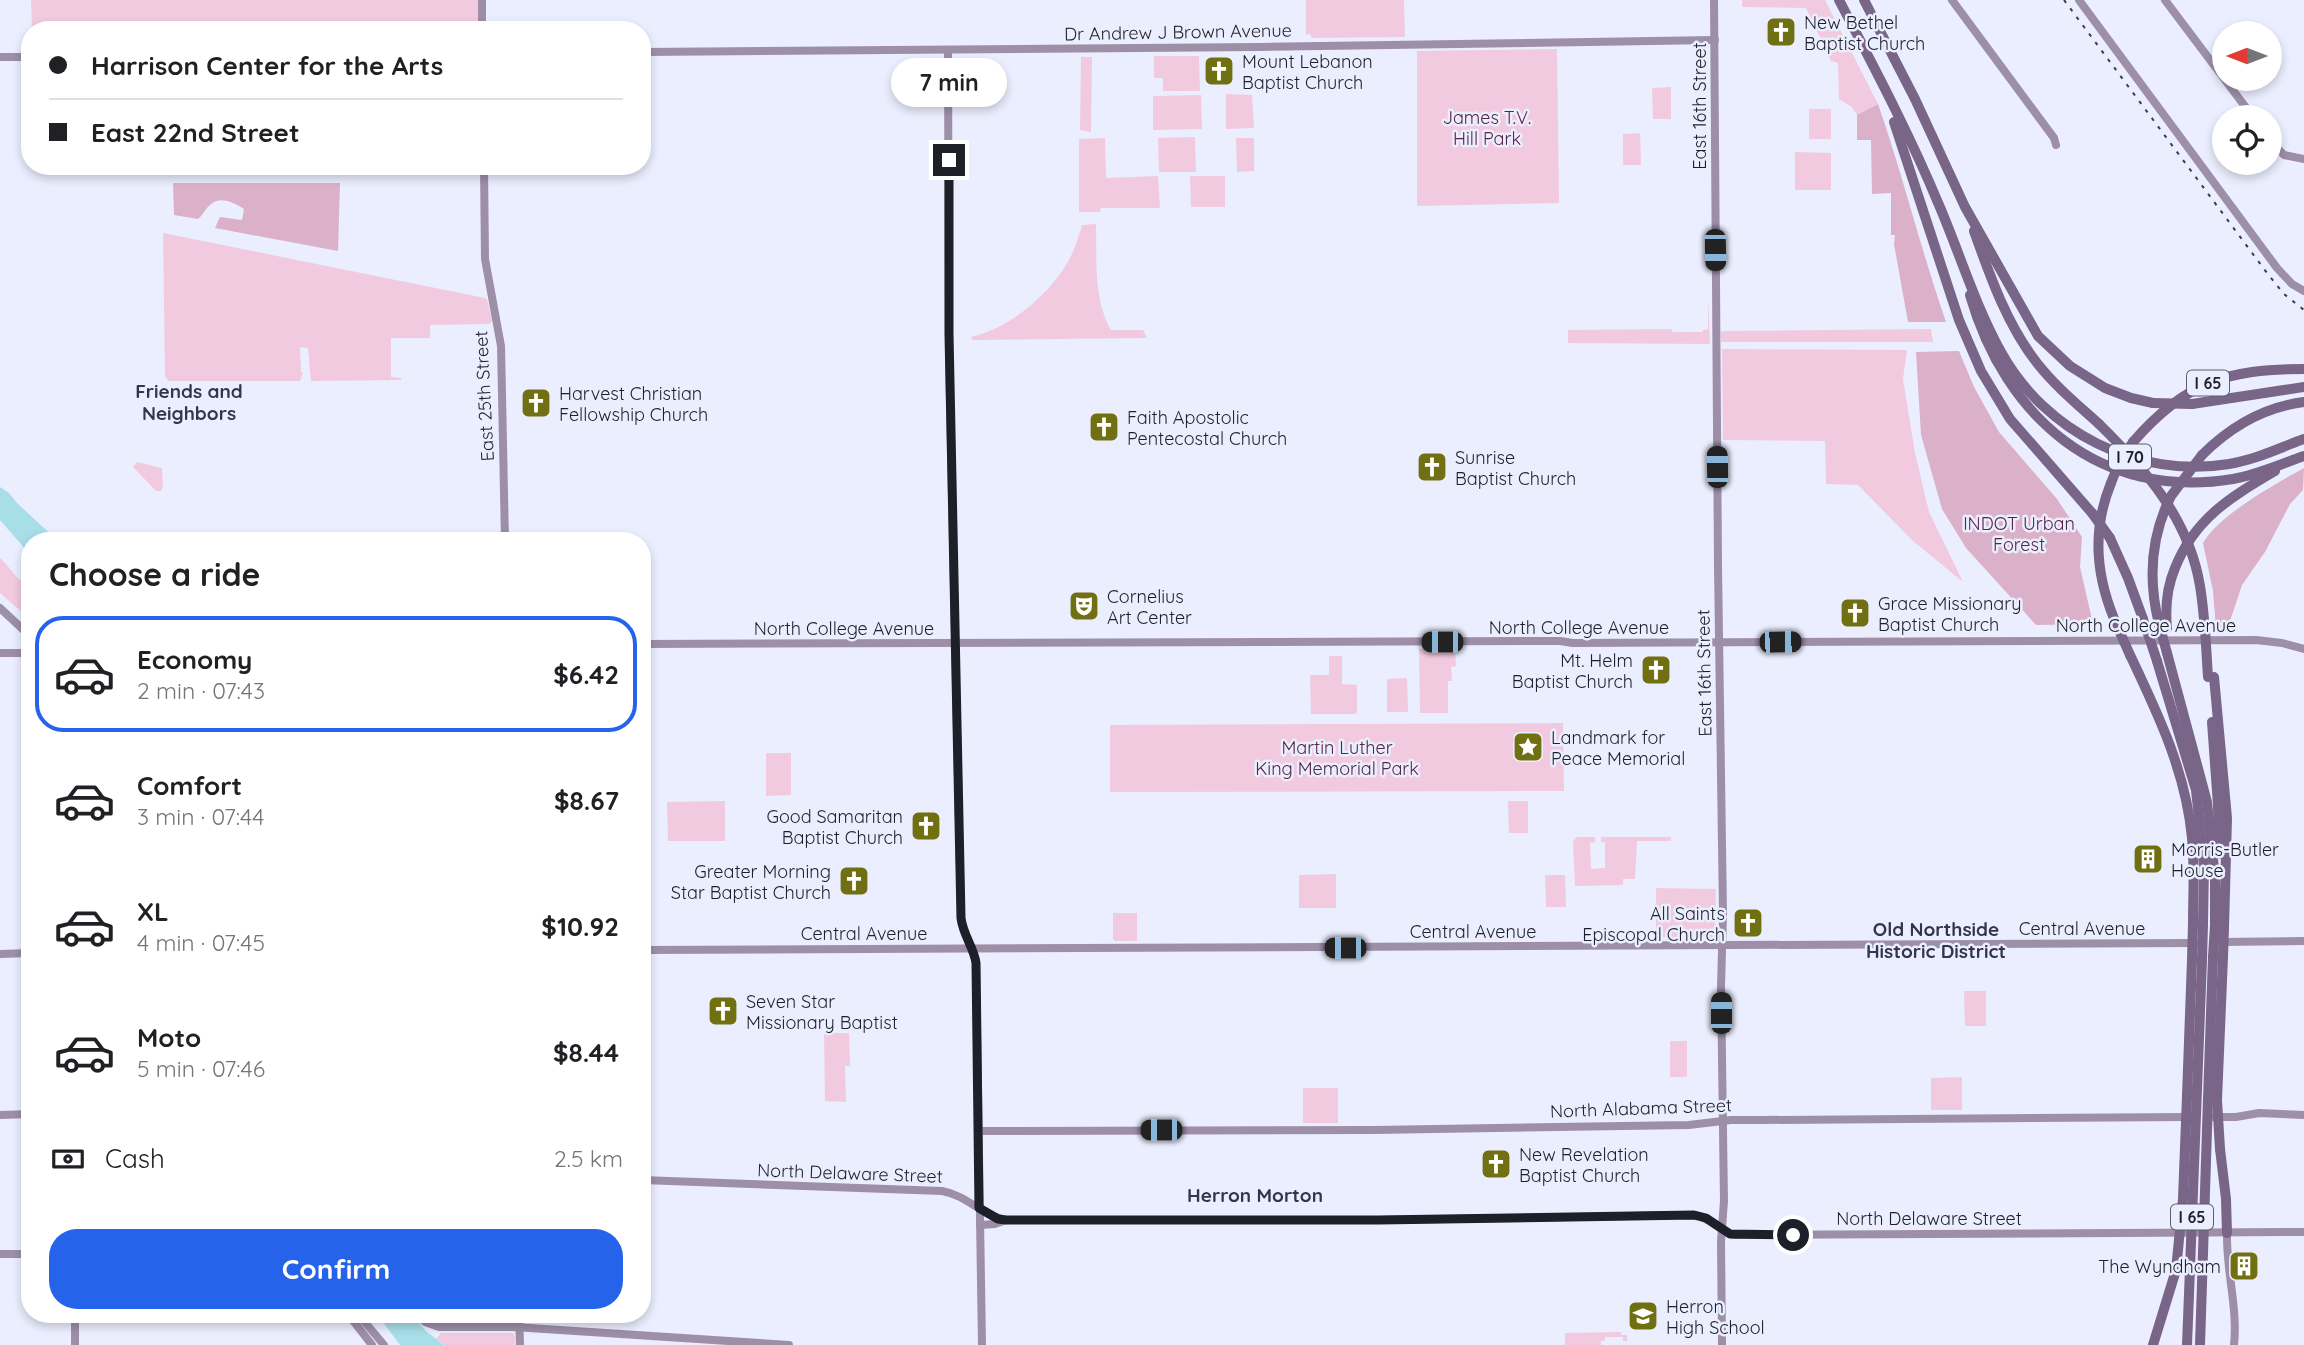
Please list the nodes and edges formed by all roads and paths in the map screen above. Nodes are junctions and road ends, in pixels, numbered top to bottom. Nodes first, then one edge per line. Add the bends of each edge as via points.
1 (482, 0) edge
2 (1714, 0) edge
3 (1839, 0) edge
4 (1864, 0) edge
5 (1952, 0) edge
6 (2079, 0) edge
7 (2165, 0) edge
8 (482, 21) edge
9 (1714, 40) junction
10 (948, 50) junction
11 (651, 52) edge
12 (0, 57) edge
13 (21, 57) edge
14 (1873, 65) junction
15 (2244, 105) edge
16 (2056, 145) dead end
17 (2282, 153) edge
18 (2304, 159) edge
19 (484, 175) edge
20 (1961, 198) junction
21 (2304, 291) edge
22 (1995, 351) junction
23 (2303, 369) edge
24 (2303, 387) edge
25 (2303, 402) edge
26 (2301, 440) edge
27 (2304, 456) edge
28 (505, 532) edge
29 (0, 608) edge
30 (2163, 626) junction
31 (21, 628) edge
32 (956, 643) junction
33 (1719, 643) junction
34 (651, 644) edge
35 (2304, 649) edge
36 (0, 653) edge
37 (21, 653) edge
38 (2130, 655) junction
39 (2211, 677) junction
40 (2203, 842) junction
41 (2216, 893) junction
42 (2198, 924) junction
43 (2220, 926) junction
44 (2304, 941) edge
45 (1723, 945) junction
46 (970, 948) junction
47 (651, 950) edge
48 (21, 953) edge
49 (0, 954) edge
50 (2197, 960) junction
51 (2212, 1099) junction
52 (21, 1114) edge
53 (0, 1115) edge
54 (2304, 1115) edge
55 (1723, 1121) junction
56 (978, 1131) junction
57 (651, 1180) edge
58 (979, 1208) junction
59 (1006, 1220) junction
60 (980, 1225) junction
61 (1722, 1230) junction
62 (2304, 1232) edge
63 (2227, 1233) junction
64 (0, 1254) edge
65 (21, 1254) edge
66 (75, 1323) edge
67 (355, 1323) edge
68 (366, 1323) edge
69 (428, 1323) edge
70 (519, 1323) edge
71 (519, 1327) junction
72 (75, 1345) edge
73 (372, 1345) edge
74 (384, 1345) edge
75 (520, 1345) edge
76 (789, 1345) edge
77 (982, 1345) edge
78 (1722, 1345) edge
79 (2153, 1345) edge
80 (2187, 1345) edge
81 (2200, 1345) edge
82 (2234, 1345) edge

1 - 8 main road
2 - 9 main road, East 16th Street
3 - 14 highway
4 - 20 highway
5 - 16 main road
6 - 21 main road via 2277,268
7 - 15 main road
9 - 10 main road, Dr Andrew J Brown Avenue
9 - 33 main road, East 16th Street
10 - 11 main road, Dr Andrew J Brown Avenue
10 - 32 main road
12 - 13 main road
14 - 22 highway via 1940,205
14 - 40 highway, bridge via 1970,350 2010,419 2110,538 2128,578 2196,790
17 - 18 main road
19 - 28 main road, East 25th Street via 485,259 501,346
20 - 24 highway, bridge via 2038,336 2070,366 2105,388 2154,403 2192,404
20 - 39 highway, bridge via 2010,320 2028,350 2130,454 2162,493 2183,531 2200,585
22 - 26 highway, I 70 via 2061,421 2093,443 2139,460 2181,466 2227,465
22 - 27 highway via 2011,386 2039,420 2068,444 2123,472 2169,481 2215,481 2250,475
23 - 38 highway, I 65, bridge via 2255,370 2211,381 2159,415 2119,463 2099,520 2098,559 2104,592
25 - 30 highway, I 65, bridge via 2270,409 2226,433 2202,455 2171,496 2152,560 2153,596
27 - 30 highway via 2225,503 2193,532 2172,576
29 - 31 main road
30 - 41 highway, I 65, bridge via 2207,802
32 - 33 main road, North College Avenue
32 - 34 main road, North College Avenue
32 - 46 main road via 961,918
33 - 35 main road, North College Avenue via 2261,640
33 - 45 main road, East 16th Street
36 - 37 main road
38 - 40 highway, I 65 via 2158,699 2181,753
38 - 42 highway via 2164,726 2183,787
39 - 41 highway via 2219,814
39 - 43 highway via 2227,818
40 - 42 highway, I 65
41 - 43 highway, I 65
42 - 50 highway, I 65, bridge
43 - 51 highway, I 65, bridge
44 - 45 main road, Central Avenue
45 - 46 main road, Central Avenue
45 - 55 main road, East 16th Street
46 - 47 main road, Central Avenue
46 - 56 main road via 976,963
48 - 49 main road
50 - 79 highway, bridge via 2176,1270
50 - 80 highway, I 65, bridge
51 - 63 highway, bridge
51 - 81 highway, I 65, bridge
52 - 53 main road
54 - 55 main road, North Alabama Street
55 - 56 main road, North Alabama Street via 1463,1129
55 - 61 main road, East 16th Street
56 - 58 main road
57 - 58 main road, North Delaware Street via 943,1191
58 - 59 main road, North Delaware Street
58 - 60 main road
59 - 60 main road
59 - 61 main road, North Delaware Street via 1694,1215
60 - 77 main road
61 - 63 main road, North Delaware Street via 1748,1235
61 - 78 main road, East 16th Street
62 - 63 main road, North Delaware Street
63 - 82 main road
64 - 65 main road
66 - 72 main road
67 - 73 main road
68 - 74 main road
69 - 71 main road via 439,1327
70 - 71 main road
71 - 75 main road
71 - 76 main road

